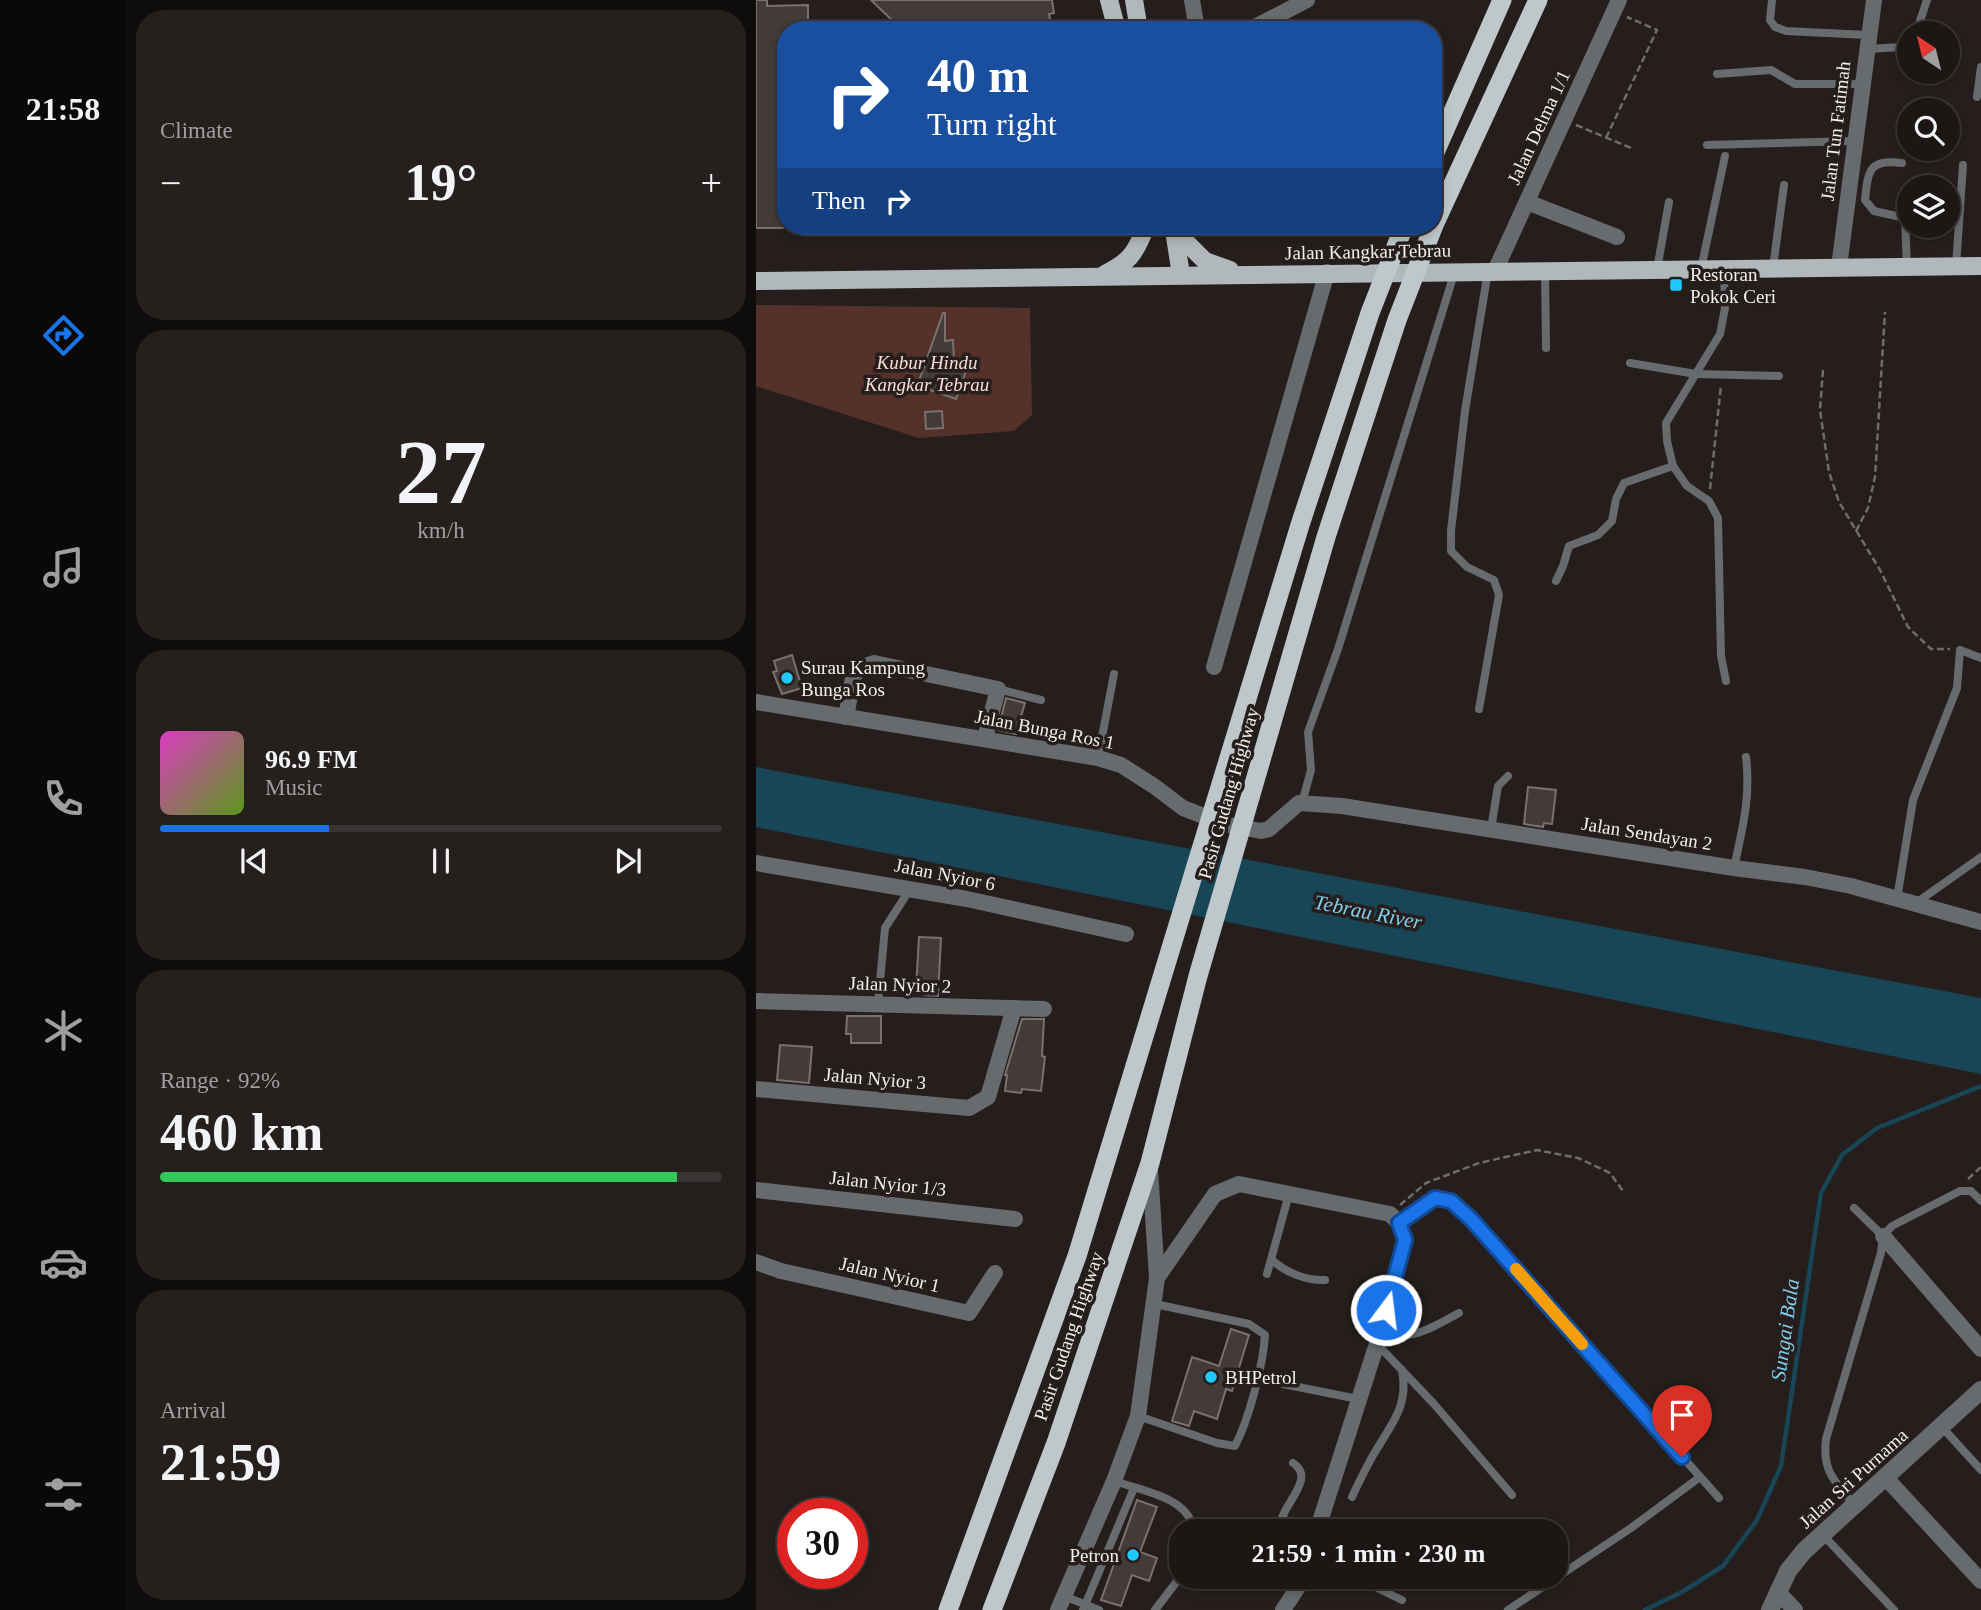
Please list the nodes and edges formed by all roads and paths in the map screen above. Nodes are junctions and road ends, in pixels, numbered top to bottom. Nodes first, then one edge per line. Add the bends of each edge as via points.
1 (1107, 0) edge
2 (1133, 0) edge
3 (1192, 0) edge
4 (1307, 0) edge
5 (1502, 0) edge
6 (1538, 0) edge
7 (1772, 0) edge
8 (1874, 0) edge
9 (1927, 0) edge
10 (1617, 6) edge
11 (1110, 21) edge
12 (1114, 21) edge
13 (1136, 21) edge
14 (1196, 21) edge
15 (1266, 21) edge
16 (1920, 21) edge
17 (1867, 42) junction
18 (1897, 46) edge
19 (1981, 67) edge
20 (1717, 74) dead end
21 (1862, 84) junction
22 (1977, 97) dead end
23 (1563, 120) junction
24 (1442, 136) edge
25 (1606, 138) junction
26 (1856, 141) junction
27 (1707, 145) dead end
28 (1631, 148) dead end
29 (1725, 156) dead end
30 (1902, 163) dead end
31 (1964, 165) dead end
32 (1860, 172) junction
33 (1784, 185) dead end
34 (1527, 202) junction
35 (1669, 202) dead end
36 (1442, 208) edge
37 (1141, 235) edge
38 (1144, 235) edge
39 (1175, 235) edge
40 (1181, 235) edge
41 (1400, 235) edge
42 (1430, 235) edge
43 (1617, 237) dead end
44 (1956, 266) junction
45 (1981, 266) edge
46 (1839, 267) junction
47 (1907, 267) junction
48 (1773, 268) junction
49 (1657, 269) junction
50 (1702, 269) junction
51 (1724, 269) junction
52 (1545, 270) junction
53 (1455, 271) junction
54 (1492, 271) junction
55 (1328, 272) junction
56 (1246, 274) junction
57 (1181, 275) junction
58 (1149, 276) junction
59 (1099, 277) junction
60 (756, 281) edge
61 (1885, 312) dead end
62 (1546, 348) dead end
63 (1630, 363) dead end
64 (1823, 370) dead end
65 (1696, 374) junction
66 (1723, 374) junction
67 (1779, 376) dead end
68 (1673, 466) junction
69 (1709, 501) junction
70 (1856, 531) junction
71 (1556, 581) dead end
72 (1960, 650) junction
73 (1981, 658) edge
74 (1214, 667) dead end
75 (1114, 674) dead end
76 (1726, 681) dead end
77 (998, 690) junction
78 (1041, 700) dead end
79 (756, 702) edge
80 (1479, 709) dead end
81 (846, 717) junction
82 (985, 738) junction
83 (1746, 757) dead end
84 (1098, 758) junction
85 (1508, 776) dead end
86 (1302, 803) junction
87 (1491, 829) junction
88 (1981, 857) edge
89 (756, 863) edge
90 (1734, 868) junction
91 (910, 888) junction
92 (1897, 899) junction
93 (1914, 905) junction
94 (1981, 922) edge
95 (1126, 934) dead end
96 (756, 1002) edge
97 (878, 1003) junction
98 (1014, 1008) junction
99 (1044, 1009) dead end
100 (756, 1089) edge
101 (1150, 1163) junction
102 (1981, 1167) edge
103 (756, 1190) edge
104 (1623, 1191) dead end
105 (1960, 1191) junction
106 (1289, 1194) junction
107 (1981, 1201) edge
108 (1854, 1208) dead end
109 (1395, 1218) junction
110 (1015, 1219) dead end
111 (1884, 1236) junction
112 (1272, 1260) junction
113 (756, 1262) edge
114 (995, 1273) dead end
115 (1267, 1274) dead end
116 (1157, 1278) junction
117 (1325, 1280) dead end
118 (1155, 1304) junction
119 (1459, 1313) dead end
120 (1378, 1339) junction
121 (1981, 1349) edge
122 (1401, 1367) junction
123 (1283, 1384) dead end
124 (1981, 1390) edge
125 (1358, 1399) junction
126 (1138, 1416) junction
127 (1941, 1426) junction
128 (1293, 1463) dead end
129 (1981, 1470) edge
130 (1700, 1477) junction
131 (1885, 1477) junction
132 (1114, 1481) junction
133 (1134, 1488) junction
134 (1512, 1494) dead end
135 (1352, 1497) dead end
136 (1719, 1498) dead end
137 (1854, 1505) junction
138 (1190, 1519) edge
139 (1283, 1519) edge
140 (1321, 1519) edge
141 (1822, 1534) junction
142 (1981, 1581) edge
143 (1171, 1589) edge
144 (1297, 1589) edge
145 (1378, 1589) edge
146 (1778, 1592) junction
147 (1402, 1601) dead end
148 (1061, 1603) edge
149 (1084, 1607) edge
150 (1288, 1608) edge
151 (948, 1610) edge
152 (992, 1610) edge
153 (1099, 1610) edge
154 (1155, 1610) edge
155 (1508, 1610) edge
156 (1770, 1610) edge
157 (1795, 1610) edge
158 (1894, 1610) edge

1 - 11 main road
1 - 12 main road
2 - 13 main road
3 - 14 street
4 - 15 street
5 - 24 highway
6 - 36 highway, Pasir Gudang Highway
7 - 17 lane via 1774,27
8 - 17 street, Jalan Tun Fatimah
9 - 16 lane
10 - 23 street, Jalan Delma 1/1
10 - 25 path via 1657,30
17 - 18 lane
17 - 21 street, Jalan Tun Fatimah
19 - 22 lane
20 - 21 lane via 1771,71 1795,84
21 - 26 street, Jalan Tun Fatimah
23 - 25 path
23 - 34 street, Jalan Delma 1/1
25 - 28 path
26 - 27 lane
26 - 32 street, Jalan Tun Fatimah
29 - 50 lane
30 - 32 lane via 1880,163
31 - 44 lane
32 - 46 street, Jalan Tun Fatimah
32 - 47 lane via 1868,206 1905,218
33 - 48 lane
34 - 43 street
34 - 54 street, Jalan Delma 1/1
35 - 49 lane
37 - 59 main road via 1137,250 1125,264
38 - 58 main road
39 - 57 main road
40 - 56 main road via 1205,261
41 - 151 highway, Pasir Gudang Highway via 1300,525 1077,1256
42 - 101 highway, Pasir Gudang Highway via 1397,320 1326,537 1198,976
44 - 45 main road, Jalan Kangkar Tebrau
44 - 47 main road, Jalan Kangkar Tebrau
46 - 47 main road, Jalan Kangkar Tebrau
46 - 48 main road, Jalan Kangkar Tebrau
48 - 51 main road, Jalan Kangkar Tebrau
49 - 50 main road, Jalan Kangkar Tebrau
49 - 52 main road, Jalan Kangkar Tebrau
50 - 51 main road, Jalan Kangkar Tebrau
51 - 65 lane via 1720,334
52 - 54 main road, Jalan Kangkar Tebrau
52 - 62 lane
53 - 54 main road, Jalan Kangkar Tebrau
53 - 55 main road, Jalan Kangkar Tebrau
53 - 86 lane via 1308,732 1311,770
54 - 80 lane via 1465,411 1451,531 1451,551 1467,567 1494,580 1499,595
55 - 56 main road, Jalan Kangkar Tebrau
55 - 74 street
56 - 57 main road, Jalan Kangkar Tebrau
57 - 58 main road, Jalan Kangkar Tebrau
58 - 59 main road, Jalan Kangkar Tebrau
59 - 60 main road, Jalan Kangkar Tebrau
61 - 70 path via 1875,477 1868,508
63 - 65 lane
64 - 70 path via 1820,410 1829,472
65 - 66 lane
65 - 68 lane via 1666,423
66 - 67 lane
66 - 69 path
68 - 69 lane via 1687,486
68 - 71 lane via 1623,483 1612,521 1598,535 1569,546
69 - 76 lane via 1718,518 1721,656
70 - 72 path via 1908,627 1931,649
72 - 73 lane
72 - 92 lane via 1957,688 1913,800
75 - 84 lane
77 - 78 lane
77 - 81 street via 874,663 859,668 853,678
77 - 82 street
79 - 81 street, Jalan Bunga Ros 1
81 - 82 street, Jalan Bunga Ros 1
82 - 84 street, Jalan Bunga Ros 1
83 - 90 lane via 1747,805
84 - 86 street, Jalan Bunga Ros 1 via 1121,765 1183,808 1224,824 1269,829
85 - 87 lane via 1498,786
86 - 87 street, Jalan Sendayan 2
87 - 90 street, Jalan Sendayan 2
88 - 93 lane
89 - 91 street, Jalan Nyior 6
90 - 92 street, Jalan Sendayan 2 via 1805,877
91 - 95 street, Jalan Nyior 6
91 - 97 lane via 885,928
92 - 93 street, Jalan Sendayan 2
93 - 94 street, Jalan Sendayan 2
96 - 97 street, Jalan Nyior 2
97 - 98 street, Jalan Nyior 2
98 - 99 street, Jalan Nyior 2
98 - 100 street, Jalan Nyior 3 via 988,1097 969,1108
101 - 116 street
101 - 152 highway, Pasir Gudang Highway via 1056,1443
102 - 105 path
103 - 110 street, Jalan Nyior 1/3
104 - 109 path via 1609,1173 1577,1158 1538,1150 1479,1163 1426,1183
105 - 107 lane via 1971,1191
105 - 111 lane via 1892,1226
106 - 109 street
106 - 112 lane
106 - 116 street via 1239,1184 1215,1194
108 - 111 lane
109 - 120 street via 1405,1240
109 - 130 lane via 1435,1198 1451,1201
111 - 121 street
111 - 137 lane via 1826,1439 1824,1459 1831,1476
112 - 115 lane
112 - 117 lane via 1281,1269
113 - 114 street, Jalan Nyior 1 via 969,1313
116 - 118 street
118 - 126 street
118 - 126 lane via 1249,1324 1265,1335 1264,1349 1236,1446
119 - 120 lane via 1420,1334
120 - 122 lane
120 - 125 street
122 - 134 lane
122 - 135 lane via 1405,1386 1399,1415
123 - 125 lane
124 - 127 street, Jalan Sri Purnama
125 - 140 street
126 - 132 street
127 - 129 lane
127 - 131 street, Jalan Sri Purnama
128 - 139 lane via 1303,1475
130 - 136 lane
130 - 155 lane
131 - 137 street, Jalan Sri Purnama
131 - 142 street
132 - 133 lane
132 - 148 street
133 - 138 lane via 1179,1504
133 - 149 lane
137 - 141 street, Jalan Sri Purnama
141 - 146 street, Jalan Sri Purnama via 1788,1571
141 - 158 lane
143 - 154 lane
144 - 150 street
145 - 147 lane
146 - 156 street, Jalan Sri Purnama
146 - 157 street
148 - 149 lane
149 - 153 lane

